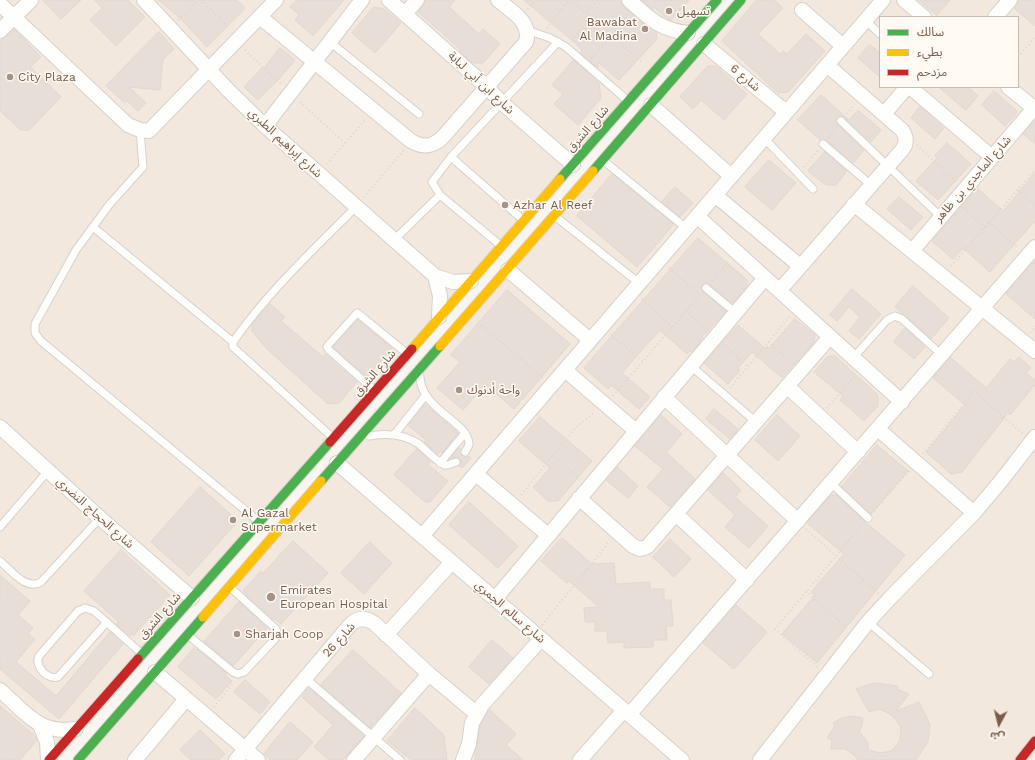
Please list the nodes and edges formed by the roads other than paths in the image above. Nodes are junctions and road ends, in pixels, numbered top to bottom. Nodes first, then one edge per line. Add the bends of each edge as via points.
1 (31, 0) edge
2 (144, 0) edge
3 (276, 0) edge
4 (362, 0) edge
5 (389, 0) edge
6 (417, 0) edge
7 (498, 0) edge
8 (717, 0) edge
9 (741, 0) edge
10 (883, 0) edge
11 (904, 0) edge
12 (1010, 0) edge
13 (632, 3) edge
14 (0, 4) edge
15 (802, 10) dead end
16 (405, 14) junction
17 (15, 16) junction
18 (923, 16) edge
19 (996, 16) edge
20 (260, 17) junction
21 (865, 20) junction
22 (527, 30) junction
23 (0, 31) edge
24 (688, 33) junction
25 (879, 33) edge
26 (330, 42) junction
27 (558, 42) junction
28 (704, 44) junction
29 (843, 46) junction
30 (314, 62) junction
31 (827, 65) junction
32 (209, 69) junction
33 (487, 87) junction
34 (908, 88) edge
35 (910, 88) edge
36 (1009, 88) edge
37 (628, 102) junction
38 (502, 103) junction
39 (651, 105) junction
40 (1034, 107) edge
41 (786, 112) junction
42 (420, 114) dead end
43 (884, 114) junction
44 (841, 121) road end
45 (265, 126) junction
46 (140, 130) junction
47 (764, 138) junction
48 (823, 144) road end
49 (451, 157) junction
50 (992, 157) junction
51 (604, 160) junction
52 (573, 165) junction
53 (888, 166) junction
54 (731, 176) junction
55 (871, 185) junction
56 (812, 189) dead end
57 (440, 195) junction
58 (715, 195) junction
59 (854, 204) junction
60 (356, 207) junction
61 (554, 216) junction
62 (697, 216) junction
63 (941, 217) junction
64 (524, 220) junction
65 (93, 227) junction
66 (686, 228) junction
67 (394, 240) junction
68 (502, 246) junction
69 (912, 251) junction
70 (1031, 252) edge
71 (800, 266) junction
72 (508, 270) junction
73 (435, 276) junction
74 (765, 278) junction
75 (471, 280) junction
76 (636, 287) junction
77 (706, 288) road end
78 (779, 291) junction
79 (982, 308) junction
80 (736, 313) junction
81 (439, 317) junction
82 (830, 337) junction
83 (590, 340) junction
84 (233, 342) junction
85 (1035, 351) edge
86 (407, 354) junction
87 (942, 355) junction
88 (853, 358) junction
89 (690, 366) junction
90 (565, 370) junction
91 (420, 371) junction
92 (787, 386) junction
93 (375, 390) junction
94 (425, 396) junction
95 (664, 397) junction
96 (902, 402) junction
97 (756, 422) junction
98 (0, 428) edge
99 (878, 429) junction
100 (636, 431) junction
101 (465, 433) junction
102 (394, 435) junction
103 (334, 438) junction
104 (359, 438) junction
105 (1033, 439) edge
106 (465, 452) dead end
107 (858, 452) junction
108 (727, 456) junction
109 (456, 462) dead end
110 (337, 463) junction
111 (440, 463) junction
112 (48, 471) junction
113 (476, 474) junction
114 (831, 483) junction
115 (584, 493) junction
116 (974, 513) junction
117 (676, 514) junction
118 (100, 518) junction
119 (868, 518) road end
120 (259, 521) junction
121 (798, 521) junction
122 (0, 527) edge
123 (548, 535) junction
124 (422, 536) junction
125 (0, 561) edge
126 (452, 562) junction
127 (747, 580) junction
128 (229, 586) junction
129 (192, 598) junction
130 (495, 599) junction
131 (107, 622) junction
132 (868, 622) junction
133 (187, 634) junction
134 (386, 635) junction
135 (538, 636) junction
136 (143, 654) junction
137 (154, 672) junction
138 (429, 674) junction
139 (929, 674) dead end
140 (305, 678) junction
141 (0, 690) edge
142 (186, 699) junction
143 (626, 712) junction
144 (476, 714) junction
145 (40, 725) junction
146 (76, 729) junction
147 (374, 737) junction
148 (1035, 741) edge
149 (246, 749) junction
150 (48, 760) edge
151 (78, 760) edge
152 (135, 760) edge
153 (236, 760) edge
154 (258, 760) edge
155 (354, 760) edge
156 (400, 760) edge
157 (463, 760) edge
158 (580, 760) edge
159 (682, 760) edge
160 (760, 760) edge
161 (1020, 760) edge

1 - 17 street
2 - 32 street, شارع إبراهيم الطبري
3 - 20 street
4 - 26 street
5 - 16 street, شارع ابن أبي لبابة
6 - 16 street
7 - 22 street via 525,24
8 - 24 main road, شارع الشرق
9 - 28 main road
10 - 21 street
11 - 18 street
12 - 19 street
13 - 24 street via 657,24 677,32
14 - 17 street
15 - 29 street
16 - 33 street, شارع ابن أبي لبابة
17 - 23 street
17 - 46 street via 128,125
20 - 30 street
20 - 32 street
21 - 25 lane
21 - 29 street
22 - 27 lane
22 - 33 street via 526,42
24 - 37 main road, شارع الشرق
26 - 30 street
26 - 42 lane
27 - 37 lane
27 - 38 lane
28 - 39 main road
28 - 41 street, شارع 6
29 - 31 street
30 - 33 street via 417,145 437,143
30 - 45 street
31 - 41 street
31 - 43 street
32 - 45 street, شارع إبراهيم الطبري
32 - 46 street via 149,131
33 - 38 street, شارع ابن أبي لبابة
34 - 43 street
35 - 50 street
36 - 40 street
37 - 52 main road, شارع الشرق
38 - 49 lane
38 - 52 street, شارع ابن أبي لبابة
39 - 51 main road
39 - 54 street
40 - 50 street, شارع الماجدي بن ظاهر
41 - 47 street
43 - 53 street via 906,138 904,147
44 - 53 lane
45 - 60 street, شارع إبراهيم الطبري
46 - 65 lane via 143,167
47 - 54 street
47 - 56 lane
48 - 55 lane
49 - 57 lane via 432,182
49 - 64 lane
50 - 63 street, شارع الماجدي بن ظاهر
51 - 61 main road
51 - 66 lane
52 - 64 main road, شارع الشرق
53 - 55 street
53 - 63 lane
54 - 58 street
55 - 59 street
57 - 67 lane
57 - 68 lane
58 - 62 street
58 - 71 street
59 - 69 street
59 - 71 street
60 - 67 street, شارع إبراهيم الطبري
60 - 84 lane via 274,289
61 - 72 main road
61 - 76 lane
62 - 66 street
62 - 74 street
63 - 69 street, شارع الماجدي بن ظاهر
64 - 68 main road, شارع الشرق
65 - 84 lane
65 - 120 lane via 76,250 35,324 35,333 41,341
66 - 76 street
67 - 73 street, شارع إبراهيم الطبري
68 - 75 main road, شارع الشرق
69 - 79 street
70 - 79 street
71 - 78 street
72 - 83 street
72 - 91 main road
73 - 75 street, شارع إبراهيم الطبري via 453,282
73 - 81 street via 440,296
74 - 78 street
74 - 80 street
75 - 81 main road, شارع الشرق
76 - 83 street
77 - 80 lane
78 - 82 street
79 - 85 street
79 - 87 street
80 - 89 street
81 - 86 main road, شارع الشرق
82 - 88 street
82 - 92 street
83 - 90 street
84 - 103 lane via 233,347
86 - 93 main road, شارع الشرق
86 - 93 lane via 357,313 328,344 328,349
87 - 88 lane via 902,319 895,316 887,320
87 - 96 street
88 - 96 street
89 - 95 street
89 - 97 lane
90 - 100 street
90 - 113 street
91 - 94 lane
91 - 104 main road
92 - 97 street
92 - 107 street
93 - 103 main road, شارع الشرق
94 - 101 lane
94 - 102 lane
95 - 100 street
95 - 108 street
96 - 99 street
97 - 108 street
98 - 112 street, شارع الحجاج النضري
99 - 107 street
99 - 116 street
100 - 115 street
101 - 106 lane via 470,441
101 - 111 lane
102 - 104 lane
102 - 111 lane via 411,440
103 - 120 main road, شارع الشرق
104 - 110 main road
105 - 116 street
107 - 114 street
108 - 117 street
108 - 121 street
109 - 111 lane via 448,466
110 - 124 street, شارع سالم الجمري
110 - 128 main road
112 - 118 street, شارع الحجاج النضري
112 - 122 lane
113 - 123 street
113 - 124 street
114 - 119 lane
114 - 121 street
115 - 117 street via 617,532 636,548 650,544
115 - 123 street
116 - 132 street
117 - 127 street
118 - 125 lane via 38,584 26,583
118 - 129 street, شارع الحجاج النضري
120 - 129 main road, شارع الشرق
121 - 127 street
123 - 130 street
124 - 126 street, شارع سالم الجمري
126 - 130 street, شارع سالم الجمري
126 - 134 street
127 - 143 street
128 - 133 main road
128 - 133 lane via 274,627 277,631 275,639 244,672 236,674
129 - 136 main road, شارع الشرق
130 - 135 street, شارع سالم الجمري
131 - 131 lane via 91,609 81,610 39,656 38,666 50,677 58,677
131 - 136 lane
132 - 139 lane
132 - 160 street
133 - 137 main road
134 - 138 street, شارع 26
134 - 140 street, شارع 26 via 369,620 358,619
135 - 143 street, شارع سالم الجمري
135 - 144 street
136 - 146 main road, شارع الشرق
137 - 142 street
137 - 151 main road
138 - 144 street, شارع 26
138 - 147 street
140 - 147 lane
140 - 149 street, شارع 26
141 - 145 street
142 - 149 street
142 - 152 street
143 - 158 street
143 - 159 street, شارع سالم الجمري
144 - 157 street
145 - 146 street via 57,730
145 - 150 street via 47,742
146 - 150 main road, شارع الشرق
147 - 155 street
147 - 156 lane
148 - 161 main road
149 - 153 street, شارع 26
149 - 154 street

